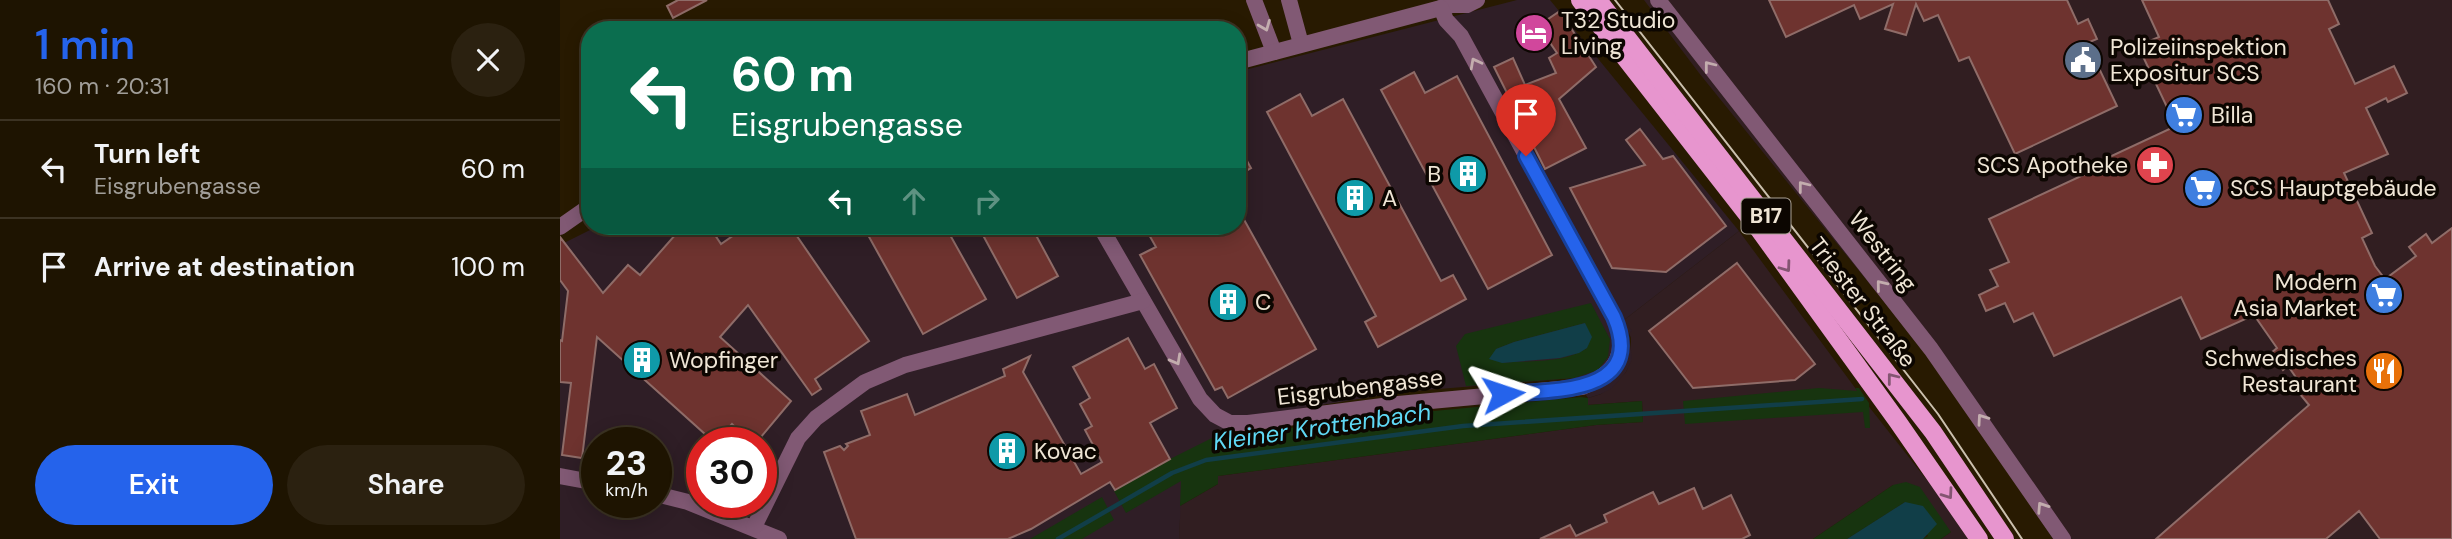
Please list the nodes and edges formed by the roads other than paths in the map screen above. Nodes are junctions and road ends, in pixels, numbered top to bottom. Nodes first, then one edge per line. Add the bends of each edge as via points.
1 (1254, 0) edge
2 (1289, 0) edge
3 (1477, 0) edge
4 (1580, 0) edge
5 (1598, 0) edge
6 (1658, 0) edge
7 (1450, 4) edge
8 (1301, 44) junction
9 (1274, 52) junction
10 (1246, 60) edge
11 (581, 212) edge
12 (560, 226) edge
13 (1105, 235) edge
14 (1143, 301) junction
15 (560, 476) edge
16 (581, 480) edge
17 (672, 498) edge
18 (754, 527) junction
19 (779, 539) edge
20 (1979, 539) edge
21 (2005, 539) edge
22 (2063, 539) edge

1 -> 9 street
2 - 8 street
3 - 7 street
4 -> 20 main road, Triester Straße / B17 via 1760,231
21 -> 5 main road, Triester Straße / B17 via 1933,432
22 -> 6 street, Westring via 1931,349
7 - 8 street
14 -> 7 street, Eisgrubengasse via 1200,399 1230,423 1582,387 1604,376 1620,355 1614,317 1461,36 1446,20
8 - 9 street
9 - 10 street
11 - 12 street
13 - 14 street, Eisgrubengasse
14 - 18 street via 905,365 865,382 816,418 798,438
15 - 16 street
17 - 18 street
18 - 19 street

